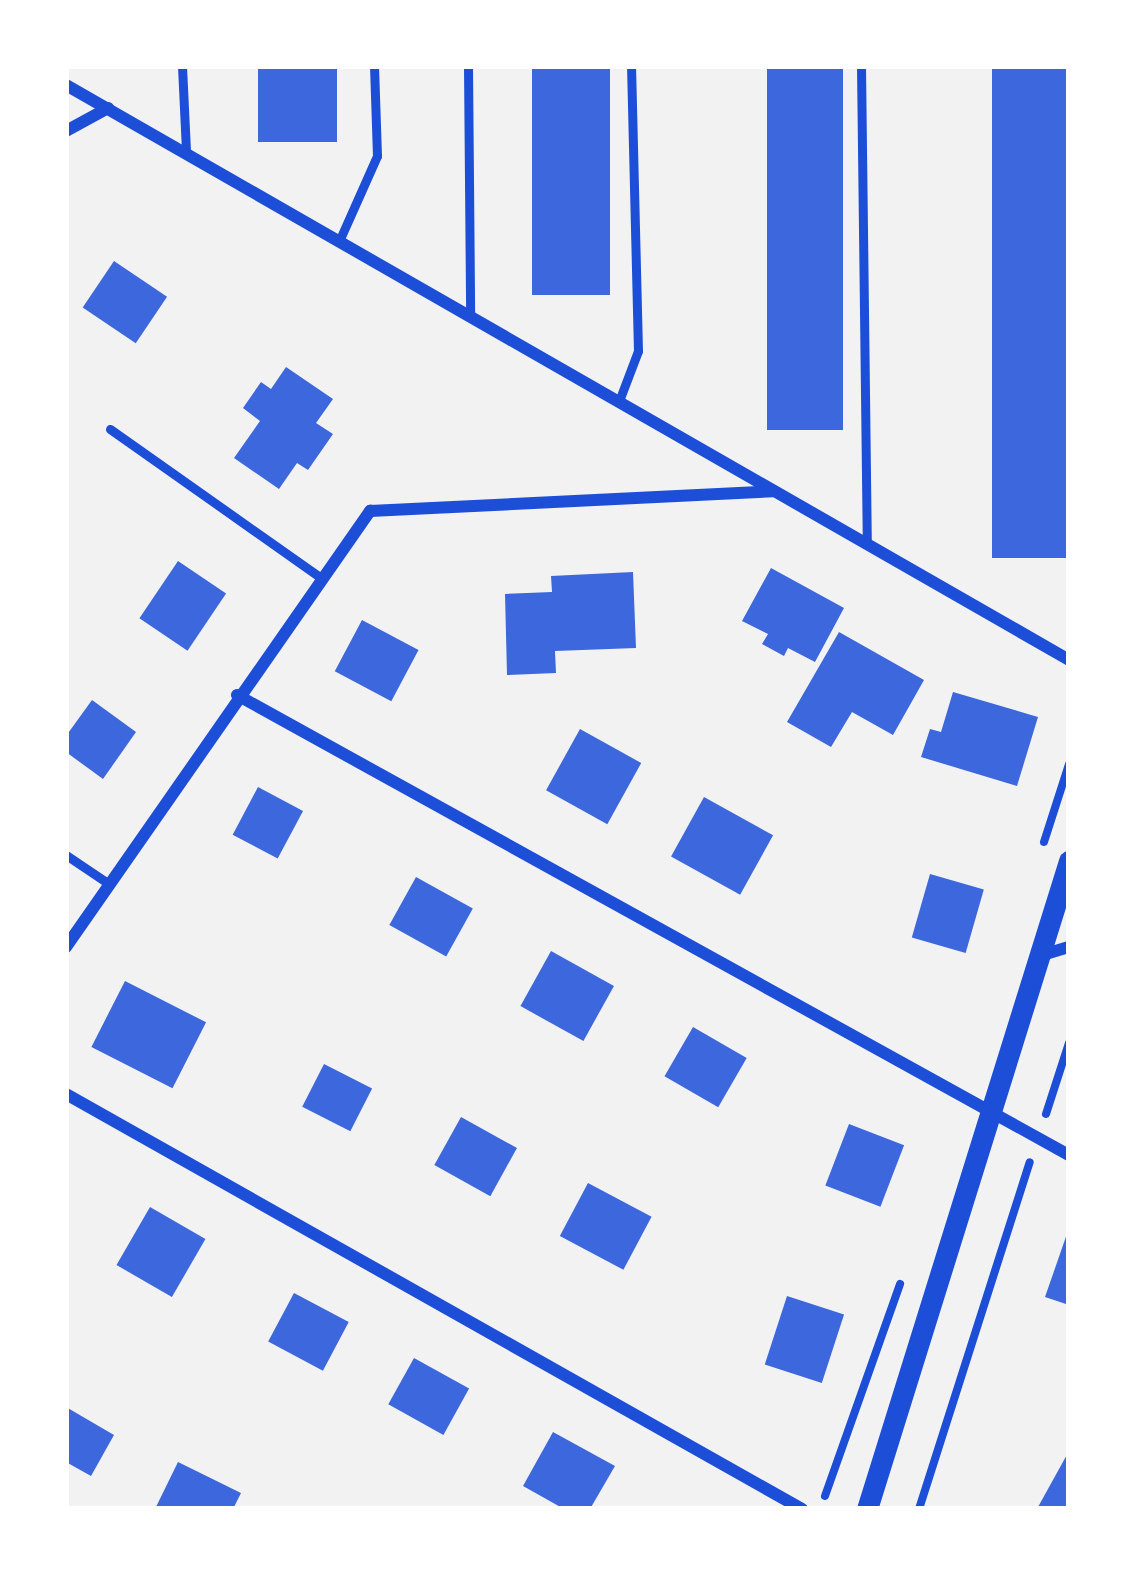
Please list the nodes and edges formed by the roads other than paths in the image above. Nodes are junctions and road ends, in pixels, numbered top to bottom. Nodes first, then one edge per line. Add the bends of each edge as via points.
1 (182, 66) edge
2 (374, 66) edge
3 (468, 66) edge
4 (631, 66) edge
5 (861, 66) edge
6 (66, 85) edge
7 (108, 108) junction
8 (66, 131) edge
9 (186, 150) junction
10 (340, 239) junction
11 (470, 314) junction
12 (619, 401) junction
13 (110, 429) dead end
14 (775, 491) junction
15 (867, 544) junction
16 (321, 578) junction
17 (1068, 656) edge
18 (237, 695) junction
19 (66, 855) edge
20 (1069, 862) edge
21 (109, 884) junction
22 (1069, 946) edge
23 (66, 947) edge
24 (1038, 957) junction
25 (66, 1094) edge
26 (988, 1106) junction
27 (1069, 1155) edge
28 (802, 1509) edge
29 (867, 1509) edge

1 - 9 lane
2 - 10 lane via 376,156
3 - 11 lane
4 - 12 lane via 638,351
5 - 15 lane
6 - 7 street
7 - 8 street
7 - 9 street
9 - 10 street
10 - 11 street
11 - 12 street
12 - 14 street
13 - 16 lane
14 - 15 street
14 - 16 street via 370,511
15 - 17 street
16 - 18 street
18 - 21 street
18 - 26 street
19 - 21 lane
20 - 24 street
21 - 23 street
22 - 24 street
24 - 26 street
25 - 28 street
26 - 27 street
26 - 29 street

